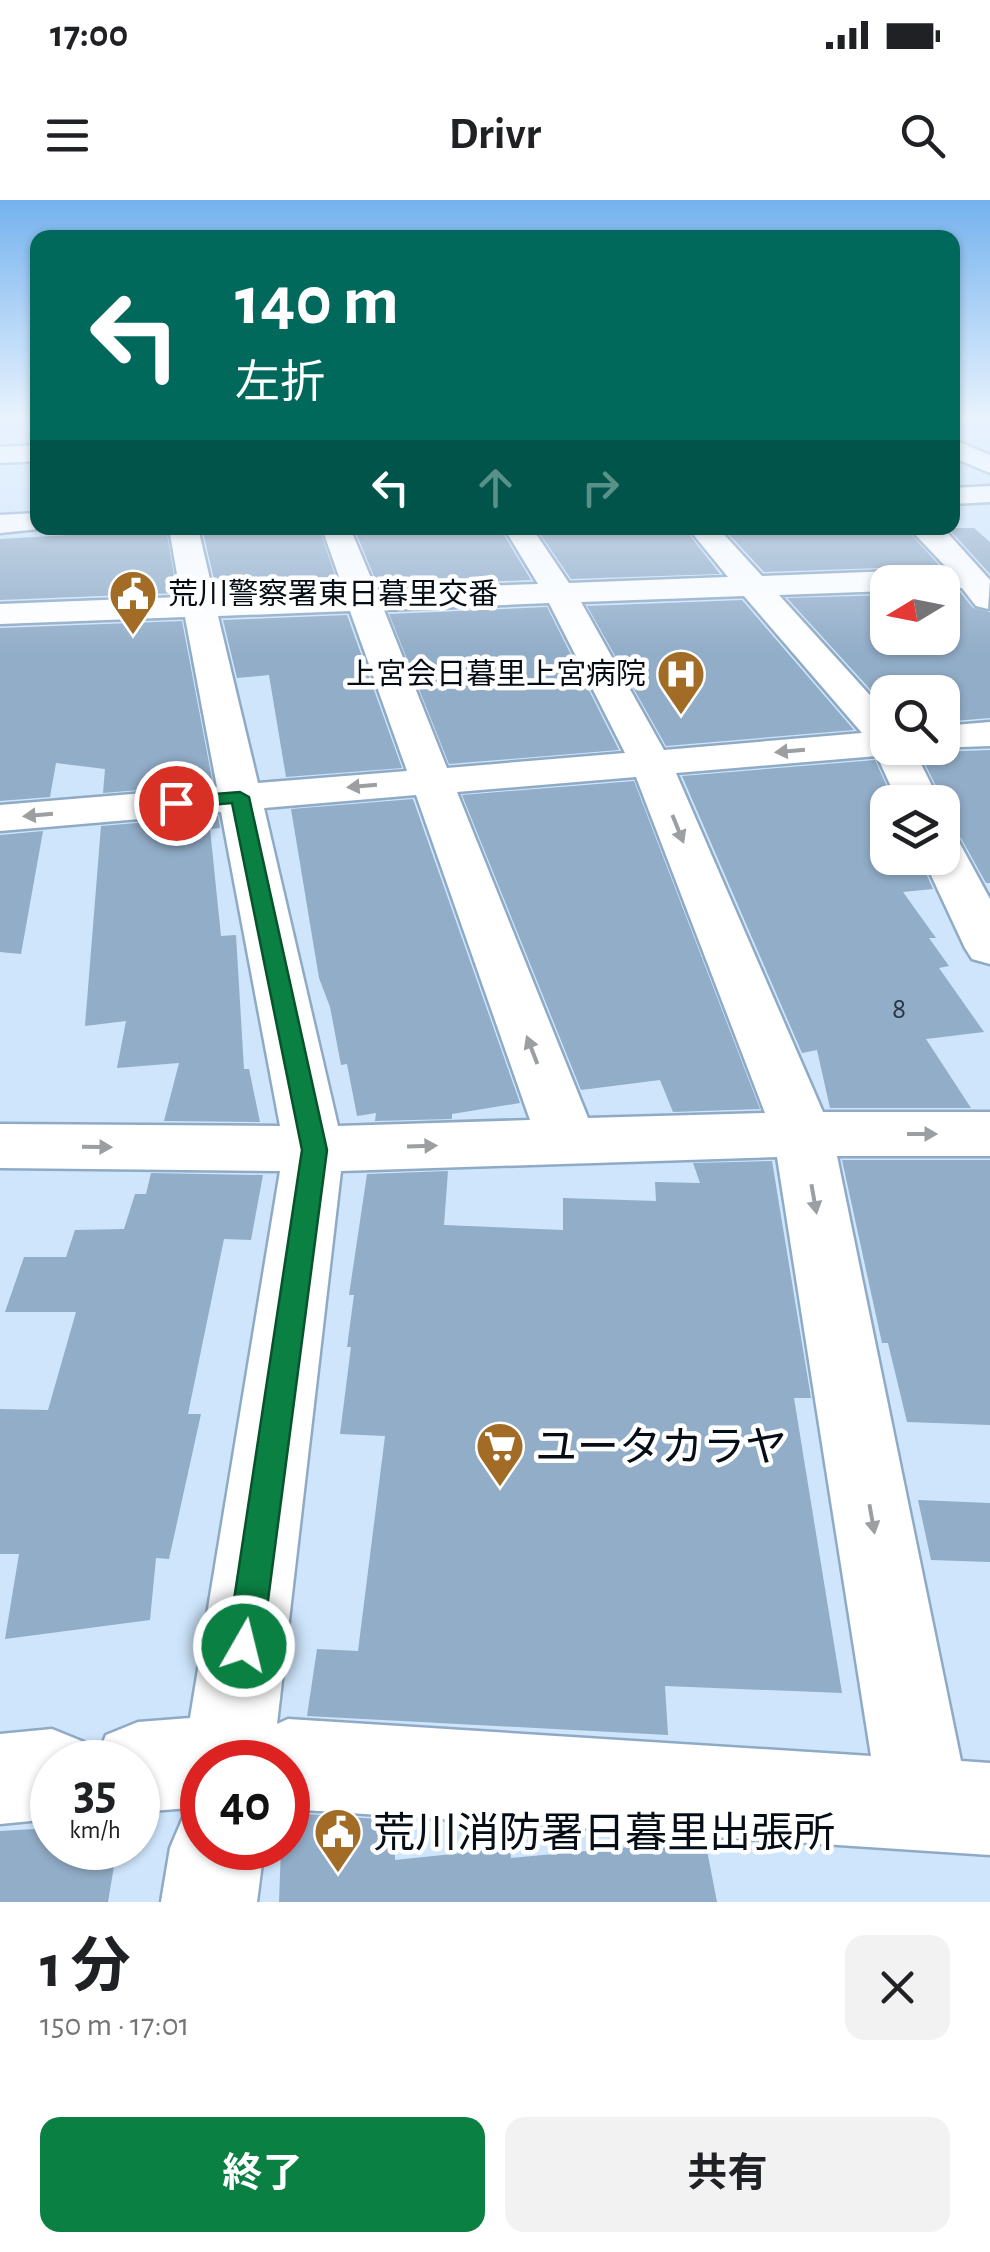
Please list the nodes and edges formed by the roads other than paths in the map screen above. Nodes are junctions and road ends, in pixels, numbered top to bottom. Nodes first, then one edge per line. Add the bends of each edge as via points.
1 (30, 522) edge
2 (0, 524) edge
3 (184, 535) edge
4 (338, 535) edge
5 (522, 535) edge
6 (708, 535) edge
7 (935, 535) edge
8 (753, 587) junction
9 (981, 590) edge
10 (560, 594) junction
11 (362, 601) junction
12 (198, 607) junction
13 (0, 614) edge
14 (870, 721) edge
15 (990, 734) edge
16 (960, 736) edge
17 (870, 745) edge
18 (651, 762) junction
19 (429, 780) junction
20 (240, 797) junction
21 (0, 818) edge
22 (954, 875) edge
23 (990, 948) edge
24 (802, 1134) junction
25 (990, 1134) edge
26 (567, 1141) junction
27 (0, 1146) edge
28 (314, 1150) junction
29 (250, 1740) edge
30 (30, 1776) edge
31 (0, 1779) edge
32 (310, 1781) edge
33 (957, 1806) edge
34 (219, 1870) edge
35 (210, 1902) edge

1 - 2 street
3 - 12 street
4 - 11 street
5 - 10 street
6 - 8 street
7 - 9 street
8 - 9 street
8 - 10 street
8 - 14 street
10 - 11 street
10 - 18 street
11 - 12 street
11 - 19 street
12 - 13 street
12 - 20 street
15 - 16 street
17 -> 18 street
18 - 19 street
18 -> 24 street
19 -> 20 street
26 -> 19 street
20 -> 21 street
20 - 28 street
22 - 23 street
24 -> 25 street
24 - 26 street
24 -> 33 street
28 -> 26 street
27 -> 28 street
28 - 29 street
30 - 31 street
32 - 33 street
34 - 35 street

